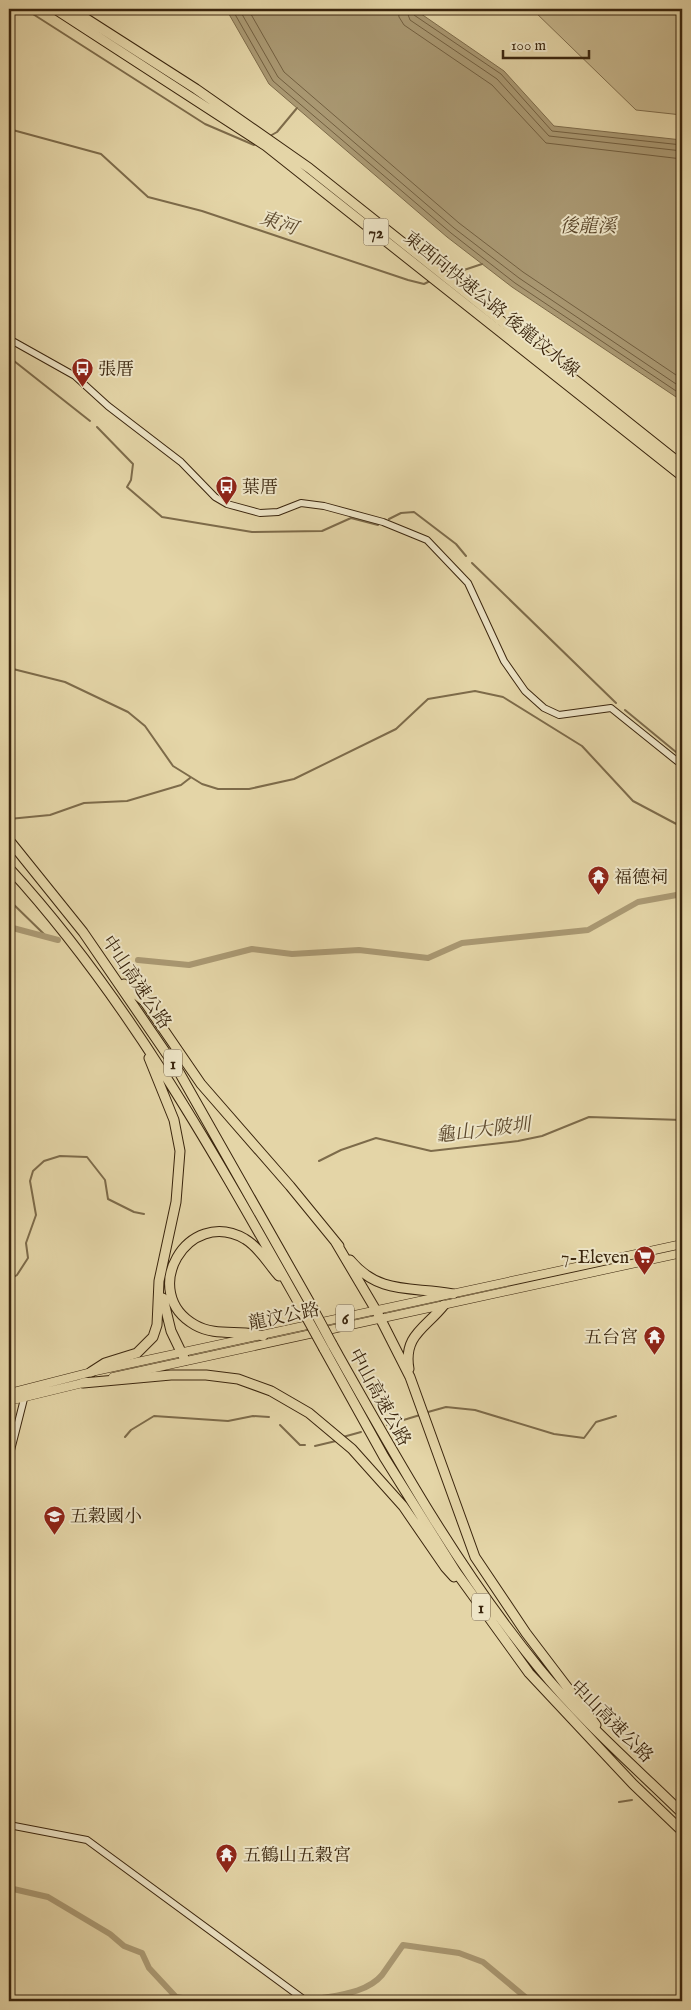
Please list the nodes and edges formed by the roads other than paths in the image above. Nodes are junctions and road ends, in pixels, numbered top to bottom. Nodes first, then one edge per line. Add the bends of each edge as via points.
1 (55, 9) edge
2 (71, 9) edge
3 (9, 339) edge
4 (682, 465) edge
5 (682, 476) edge
6 (682, 765) edge
7 (9, 840) edge
8 (9, 868) edge
9 (115, 976) junction
10 (136, 1031) junction
11 (335, 1241) junction
12 (682, 1244) edge
13 (682, 1253) edge
14 (159, 1281) junction
15 (288, 1284) junction
16 (453, 1294) junction
17 (444, 1305) junction
18 (379, 1316) junction
19 (263, 1336) junction
20 (183, 1356) junction
21 (92, 1372) junction
22 (410, 1377) junction
23 (65, 1378) junction
24 (83, 1383) junction
25 (27, 1387) junction
26 (66, 1388) junction
27 (9, 1393) edge
28 (24, 1396) junction
29 (9, 1401) edge
30 (9, 1458) edge
31 (474, 1598) junction
32 (606, 1739) junction
33 (682, 1813) edge
34 (9, 1825) edge
35 (682, 1831) edge
36 (306, 2001) edge

1 - 5 highway, 東西向快速公路 後龍汶水線 / 72 via 282,158
2 - 4 highway, 東西向快速公路 後龍汶水線 / 72 via 196,89 310,168
3 - 6 street via 75,376 227,504 260,513 278,512 302,503 324,506 383,522 427,540 468,583 504,661 525,691 544,708 559,715 611,708
7 - 9 highway, 中山高速公路 / 1
8 - 10 highway, 中山高速公路 / 1 via 61,927
9 - 11 highway via 144,1001 200,1084
9 - 32 highway, 中山高速公路 / 1, bridge via 210,1124 426,1510 539,1669
10 - 14 highway via 174,1120 180,1152 176,1202
10 - 15 highway, 中山高速公路 / 1 via 248,1212
11 - 16 highway via 363,1272 385,1285 410,1291
11 - 18 highway
12 - 16 main road, 龍汶公路 / 6
13 - 17 main road, 龍汶公路 / 6
14 - 20 highway via 171,1332
14 - 21 highway via 158,1325 153,1337 137,1353 105,1363
15 - 19 highway via 247,1240 228,1233 215,1232 197,1238 175,1261 170,1287 182,1315 205,1330 248,1331
15 - 31 highway, 中山高速公路 / 1, bridge via 384,1457
16 - 18 main road, 龍汶公路 / 6
17 - 18 main road, 龍汶公路 / 6
17 - 22 highway via 412,1339 408,1361
18 - 19 main road, 龍汶公路 / 6
18 - 20 main road, 龍汶公路 / 6
18 - 22 highway
19 - 20 main road, 龍汶公路 / 6
20 - 21 main road, 龍汶公路 / 6
20 - 24 main road, 龍汶公路 / 6
21 - 23 main road, 龍汶公路 / 6
22 - 32 highway via 475,1557 526,1633
23 - 25 main road, 龍汶公路 / 6
23 - 26 main road
24 - 26 main road, 龍汶公路 / 6
24 - 31 highway via 206,1375 238,1379 271,1391 309,1414 352,1449 403,1506 445,1567
25 - 27 main road, 龍汶公路 / 6
25 - 28 street
26 - 28 main road, 龍汶公路 / 6
28 - 29 main road, 龍汶公路 / 6
28 - 30 street
31 - 35 highway, 中山高速公路 / 1 via 529,1673 633,1784
32 - 33 highway, 中山高速公路 / 1
34 - 36 street via 87,1840

